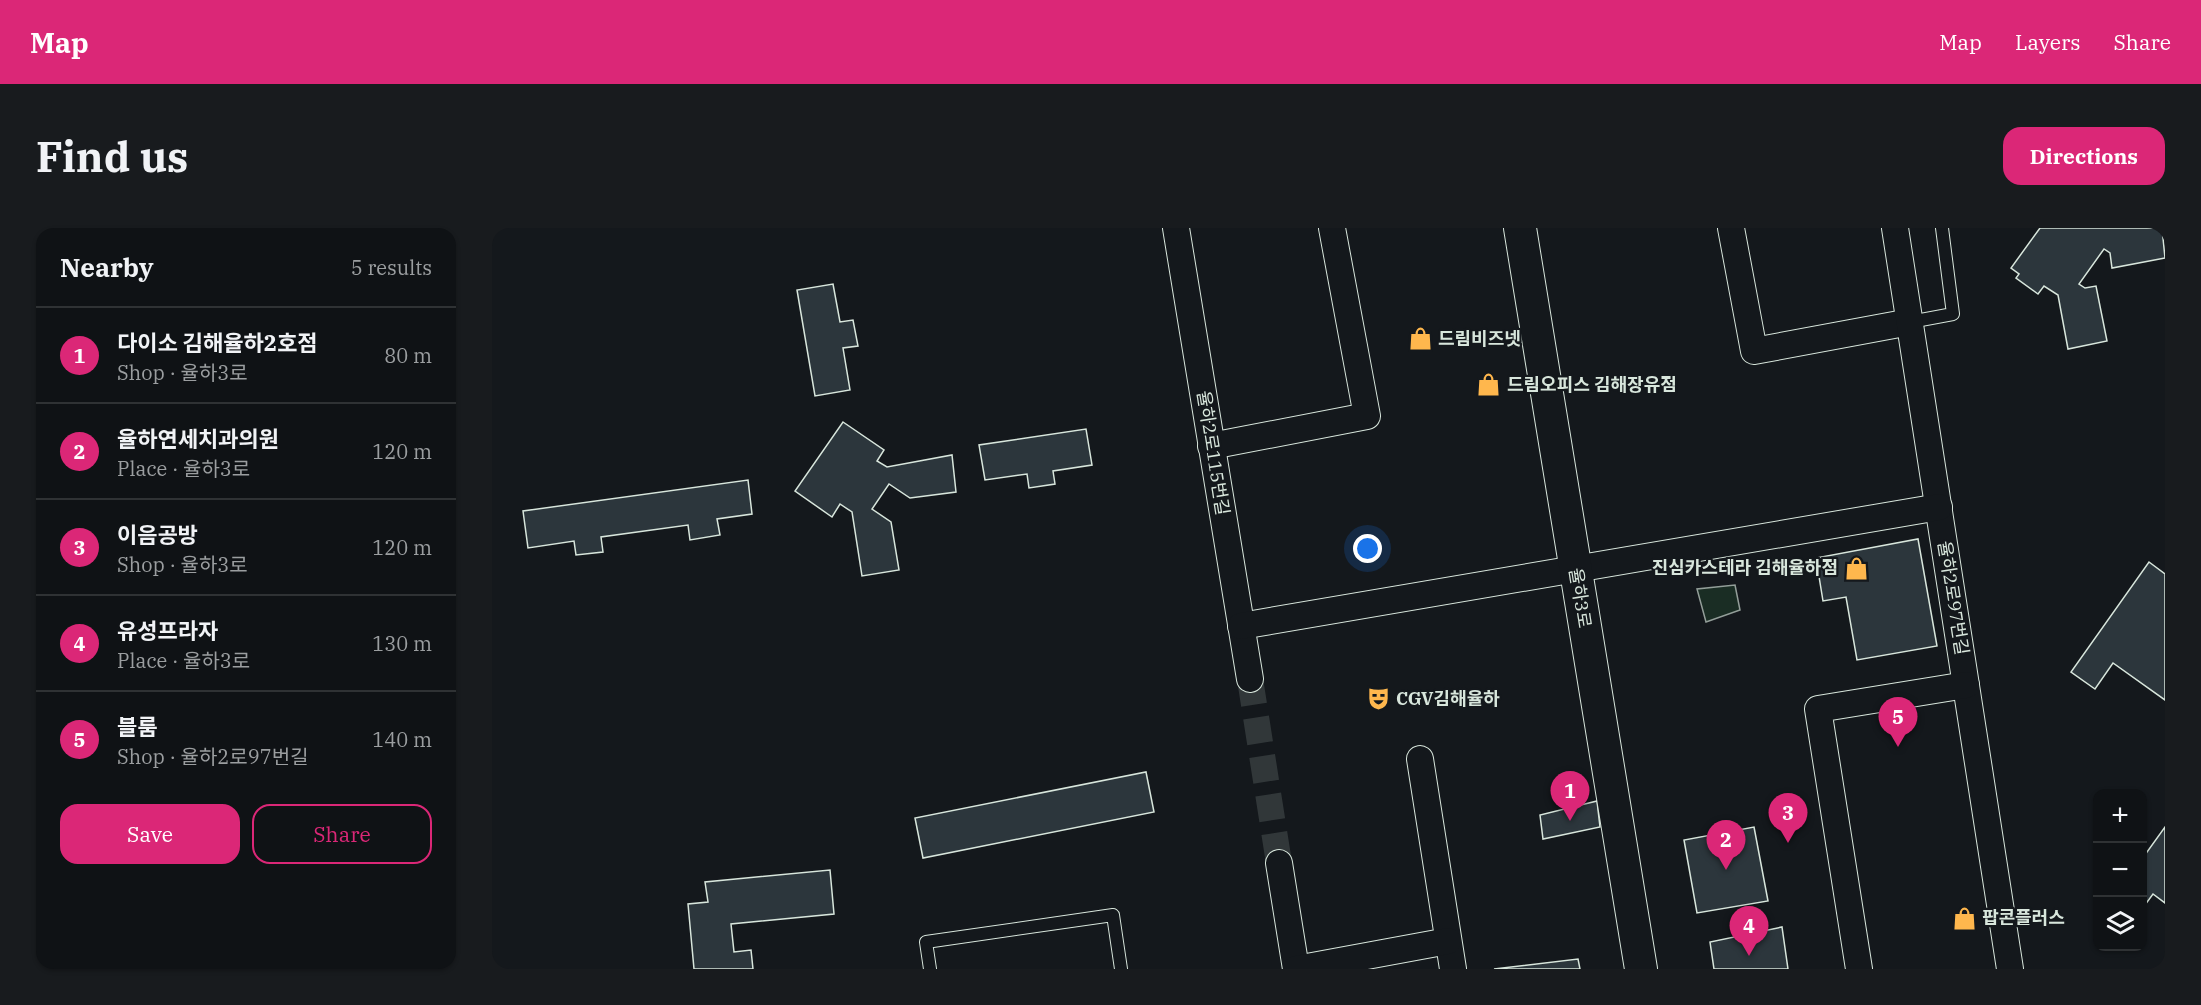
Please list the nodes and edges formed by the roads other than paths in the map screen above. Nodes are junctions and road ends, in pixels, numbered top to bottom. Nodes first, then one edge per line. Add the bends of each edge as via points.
1 (1176, 228) edge
2 (1332, 228) edge
3 (1520, 228) edge
4 (1731, 228) edge
5 (1895, 228) edge
6 (1942, 228) edge
7 (1910, 322) junction
8 (1211, 446) junction
9 (1939, 507) junction
10 (1576, 569) junction
11 (1241, 626) junction
12 (1250, 679) tunnel mouth
13 (1966, 685) junction
14 (1420, 759) dead end
15 (1279, 863) tunnel mouth
16 (1448, 941) junction
17 (930, 969) edge
18 (1121, 969) edge
19 (1296, 969) edge
20 (1453, 969) edge
21 (1641, 969) edge
22 (1859, 969) edge
23 (2010, 969) edge

1 - 8 street, 율하2로115번길
2 - 8 street via 1367,416
3 - 10 street, 율하3로
4 - 7 street via 1754,351
5 - 7 street, 율하2로97번길
6 - 7 lane via 1953,314
7 - 9 street, 율하2로97번길
8 - 11 street, 율하2로115번길
9 - 10 street
9 - 13 street, 율하2로97번길
10 - 11 street
10 - 21 street, 율하3로
11 - 12 street, 율하2로115번길
13 - 22 street via 1818,709
13 - 23 street, 율하2로97번길
14 - 16 street
15 - 19 street
16 - 19 street
16 - 20 street
17 - 18 lane via 926,942 1113,915

